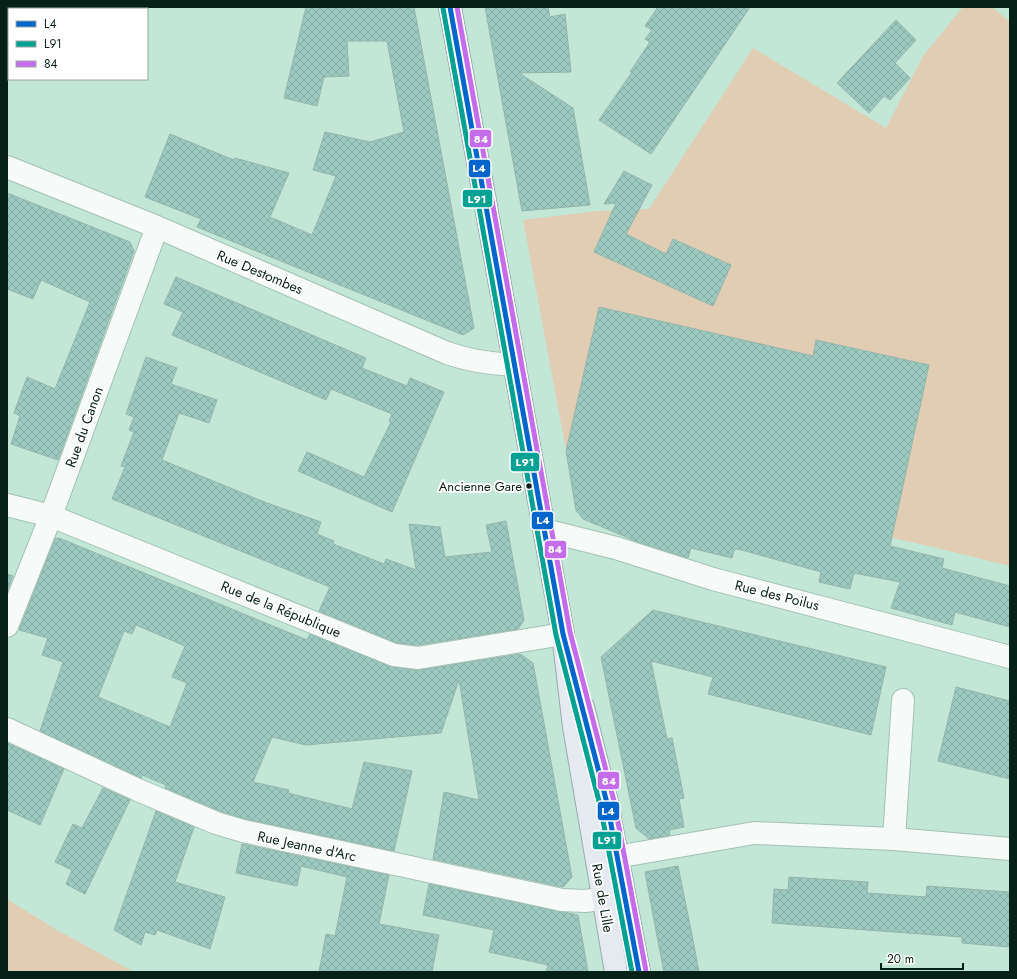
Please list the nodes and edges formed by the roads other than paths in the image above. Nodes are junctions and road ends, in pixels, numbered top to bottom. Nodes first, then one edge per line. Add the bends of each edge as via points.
1 (450, 7) edge
2 (7, 167) edge
3 (157, 227) junction
4 (515, 364) junction
5 (7, 505) edge
6 (52, 516) junction
7 (544, 530) junction
8 (7, 626) edge
9 (563, 634) junction
10 (1010, 657) edge
11 (904, 700) dead end
12 (7, 729) edge
13 (894, 839) junction
14 (1010, 849) edge
15 (617, 857) junction
16 (596, 861) junction
17 (614, 897) junction
18 (616, 972) edge
19 (639, 972) edge

1 - 4 main road, Rue de Lille
2 - 3 street, Rue Destombes
3 - 4 street, Rue Destombes via 447,352 479,362
3 - 6 street, Rue du Canon
4 - 7 main road, Rue de Lille
5 - 6 street, Rue de la République
6 - 8 street, Rue du Canon
6 - 9 street, Rue de la République via 405,658
7 - 9 main road, Rue de Lille
7 - 10 street, Rue des Poilus via 616,548 713,579
9 - 15 main road, Rue de Lille via 596,757
9 - 16 main road, Rue de Lille via 574,727
11 - 13 street
12 - 17 street, Rue Jeanne d'Arc via 138,790 216,823 243,831 543,897 562,900
13 - 14 street
13 - 15 street via 754,833
15 - 16 street
15 - 17 main road, Rue de Lille
16 - 17 main road, Rue de Lille
17 - 18 main road, Rue de Lille
17 - 19 main road, Rue de Lille

